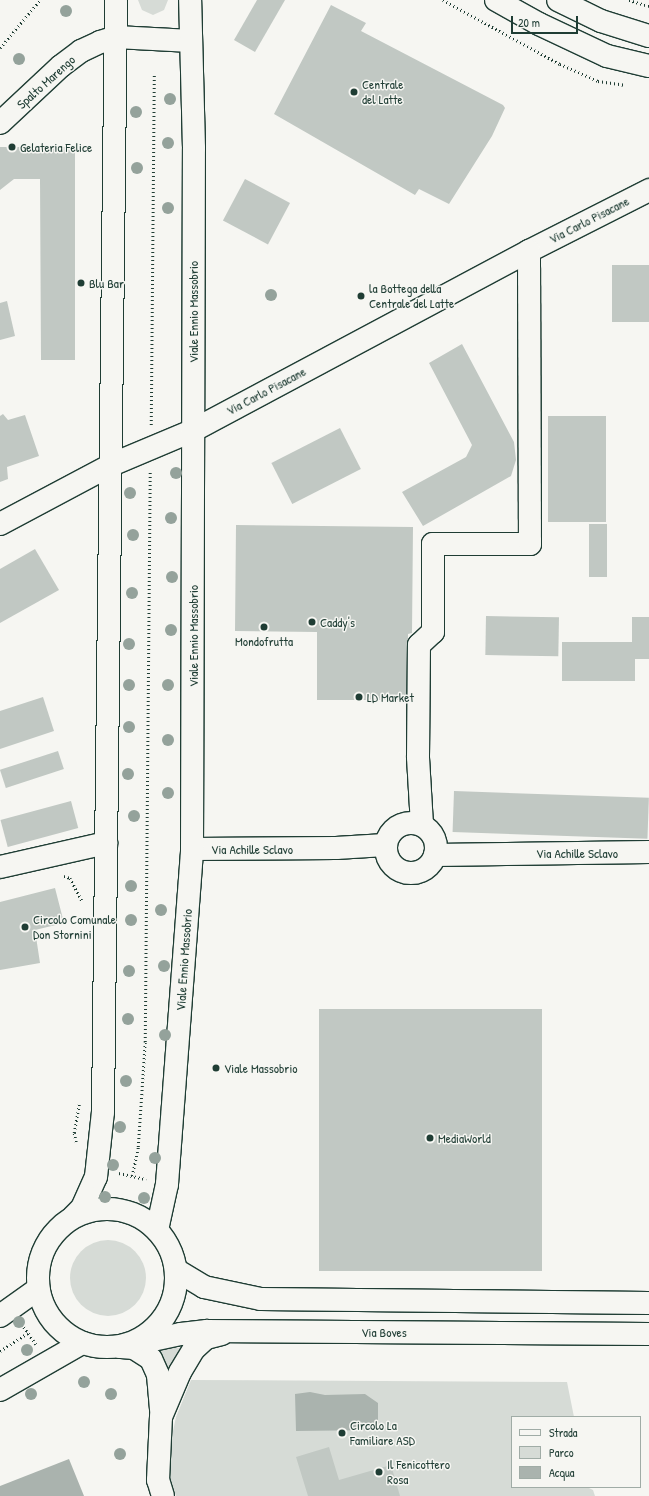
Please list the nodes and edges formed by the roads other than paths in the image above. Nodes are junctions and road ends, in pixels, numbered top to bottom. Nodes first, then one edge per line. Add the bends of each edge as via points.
1 (116, 0) edge
2 (190, 0) edge
3 (496, 0) edge
4 (558, 0) edge
5 (649, 36) edge
6 (116, 37) junction
7 (191, 41) junction
8 (649, 66) edge
9 (0, 123) edge
10 (649, 190) edge
11 (529, 251) junction
12 (192, 431) junction
13 (111, 465) junction
14 (0, 524) edge
15 (412, 824) junction
16 (106, 843) junction
17 (192, 849) junction
18 (386, 850) junction
19 (436, 851) junction
20 (649, 852) edge
21 (0, 867) edge
22 (73, 1217) junction
23 (157, 1230) junction
24 (176, 1270) junction
25 (38, 1289) junction
26 (649, 1303) edge
27 (6, 1312) edge
28 (231, 1331) junction
29 (649, 1334) edge
30 (82, 1343) junction
31 (120, 1347) junction
32 (0, 1390) edge
33 (161, 1417) junction
34 (163, 1496) edge

1 - 6 street
2 - 7 street
3 - 8 street via 539,24 607,56
4 - 5 street via 601,21
6 - 7 street, Spalto Marengo
6 - 9 street, Spalto Marengo via 81,51
6 - 13 street
7 - 12 street, Viale Ennio Massobrio via 194,148
10 - 11 street, Via Carlo Pisacane
11 - 12 street, Via Carlo Pisacane
11 - 15 street via 530,544 433,544 433,632 419,645 418,757
12 - 13 street, Via Carlo Pisacane
12 - 17 street, Viale Ennio Massobrio
13 - 14 street, Via Carlo Pisacane
13 - 16 street
15 - 18 street via 391,831
15 - 19 street via 432,834
16 - 21 street
16 - 22 street via 103,1112 97,1169 90,1195
17 - 18 street, Via Achille Sclavo
17 - 23 street, Viale Ennio Massobrio via 167,1184
18 - 19 street via 395,868 411,873 426,868
19 - 20 street, Via Achille Sclavo
22 - 23 street via 94,1209 117,1209 139,1216
22 - 25 street via 56,1230 44,1247 38,1268
23 - 24 street via 170,1248
24 - 26 street via 204,1287 265,1300
24 - 31 street via 172,1302 165,1317 138,1341
25 - 27 street
25 - 30 street via 46,1312 62,1331
28 - 29 street, Via Boves
28 - 31 street, Via Boves via 181,1334
28 - 33 street via 206,1338 194,1349 180,1372
30 - 31 street via 101,1348
30 - 32 street
31 - 33 street via 142,1351 155,1366
33 - 34 street via 158,1480

